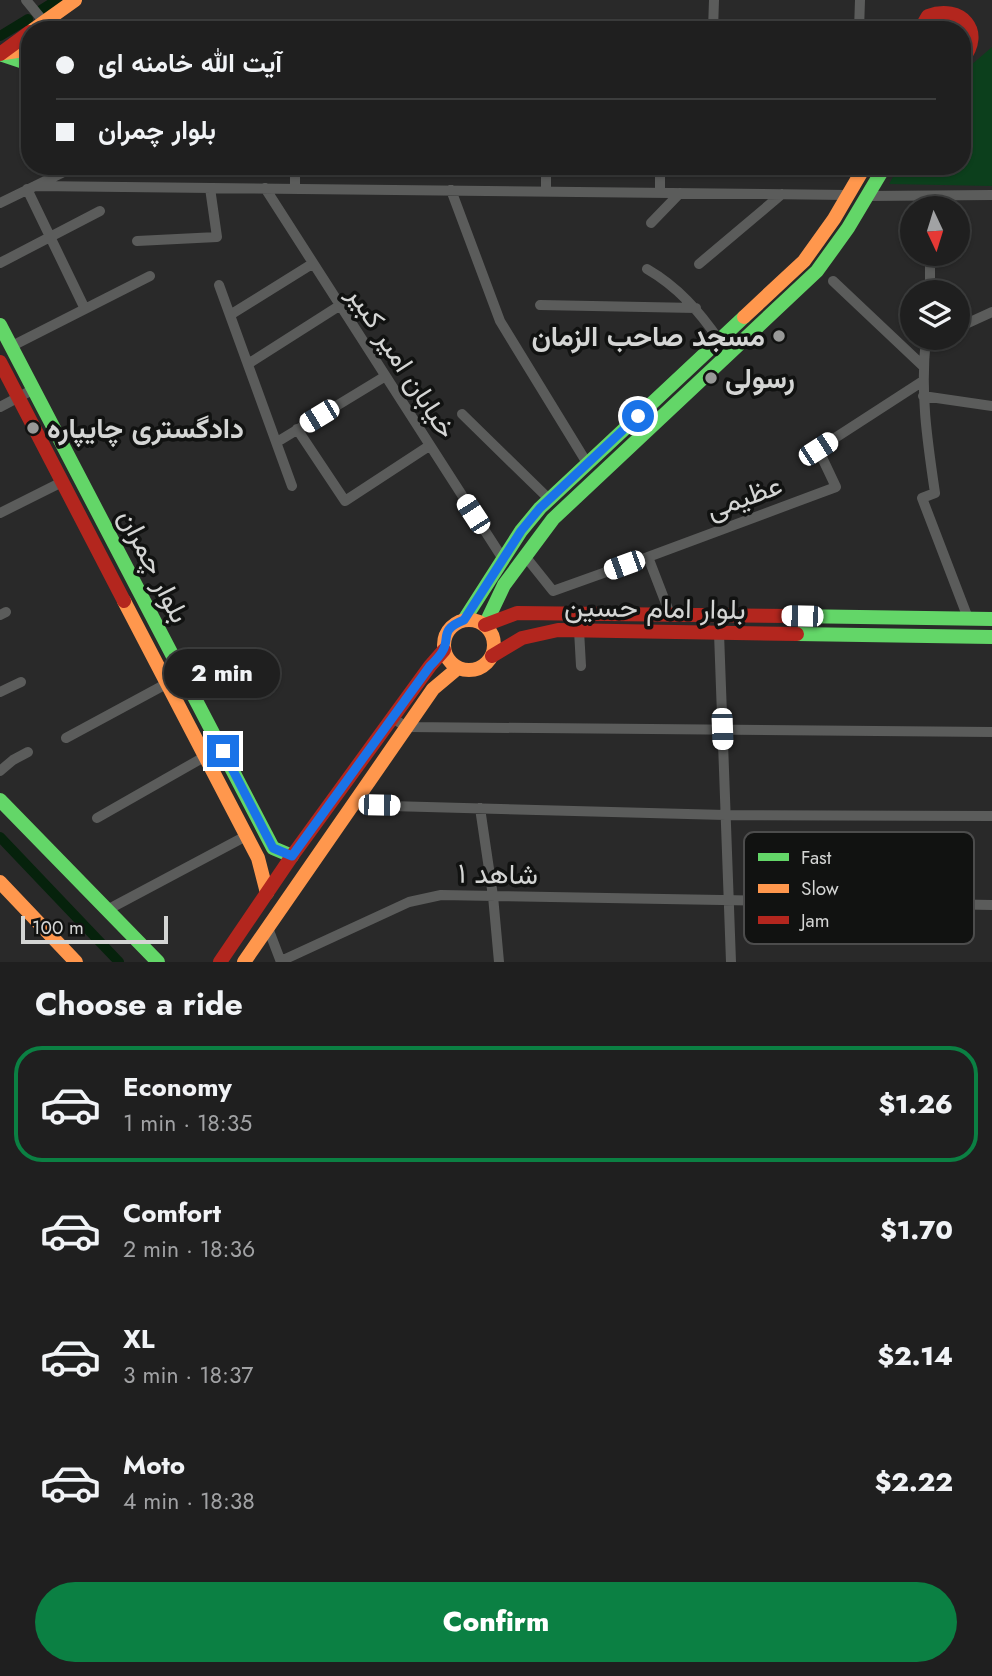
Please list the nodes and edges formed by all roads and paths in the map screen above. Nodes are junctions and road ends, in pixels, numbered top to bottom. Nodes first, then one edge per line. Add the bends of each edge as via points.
1 (26, 0) edge
2 (75, 0) edge
3 (714, 0) edge
4 (860, 0) edge
5 (964, 5) edge
6 (34, 21) edge
7 (47, 21) edge
8 (713, 21) edge
9 (859, 21) edge
10 (926, 21) edge
11 (21, 40) edge
12 (21, 50) edge
13 (971, 53) edge
14 (0, 54) edge
15 (21, 61) edge
16 (58, 175) edge
17 (295, 175) edge
18 (546, 175) edge
19 (660, 175) edge
20 (860, 175) edge
21 (880, 175) edge
22 (31, 188) junction
23 (210, 188) junction
24 (265, 188) junction
25 (295, 188) junction
26 (451, 190) junction
27 (546, 191) junction
28 (660, 193) junction
29 (680, 193) junction
30 (782, 194) junction
31 (848, 195) junction
32 (930, 195) joint
33 (992, 195) edge
34 (867, 196) junction
35 (0, 203) edge
36 (100, 211) dead end
37 (650, 223) dead end
38 (50, 237) junction
39 (137, 242) dead end
40 (0, 262) edge
41 (312, 264) junction
42 (699, 264) dead end
43 (647, 269) dead end
44 (150, 276) dead end
45 (834, 281) dead end
46 (219, 285) dead end
47 (540, 305) dead end
48 (339, 306) junction
49 (696, 308) junction
50 (85, 309) junction
51 (992, 312) edge
52 (230, 315) junction
53 (970, 322) edge
54 (0, 325) edge
55 (719, 340) junction
56 (12, 346) junction
57 (927, 350) edge
58 (0, 362) edge
59 (248, 364) junction
60 (923, 366) junction
61 (384, 377) junction
62 (923, 381) junction
63 (34, 389) junction
64 (923, 396) junction
65 (18, 397) junction
66 (992, 406) edge
67 (0, 407) edge
68 (462, 414) dead end
69 (297, 429) junction
70 (277, 442) junction
71 (429, 446) junction
72 (587, 463) junction
73 (62, 482) junction
74 (292, 486) dead end
75 (549, 499) junction
76 (0, 513) edge
77 (525, 556) junction
78 (648, 556) junction
79 (503, 559) junction
80 (553, 591) junction
81 (556, 613) junction
82 (670, 614) junction
83 (968, 618) junction
84 (992, 619) edge
85 (464, 620) junction
86 (485, 625) junction
87 (579, 630) junction
88 (719, 633) junction
89 (992, 637) edge
90 (444, 650) junction
91 (492, 656) junction
92 (581, 666) dead end
93 (458, 668) junction
94 (21, 682) dead end
95 (166, 684) junction
96 (0, 692) edge
97 (392, 718) junction
98 (407, 727) junction
99 (722, 729) junction
100 (992, 732) edge
101 (66, 738) dead end
102 (28, 752) dead end
103 (204, 757) junction
104 (0, 771) edge
105 (0, 800) edge
106 (353, 805) junction
107 (480, 808) junction
108 (725, 816) junction
109 (992, 816) edge
110 (97, 818) dead end
111 (246, 836) junction
112 (292, 856) junction
113 (0, 882) edge
114 (267, 892) junction
115 (493, 896) junction
116 (729, 902) junction
117 (744, 902) edge
118 (974, 905) edge
119 (992, 905) edge
120 (107, 909) junction
121 (268, 928) junction
122 (281, 961) edge
123 (76, 962) edge
124 (158, 962) edge
125 (220, 962) edge
126 (244, 962) edge
127 (499, 962) edge
128 (731, 962) edge

1 - 6 street
2 - 7 street
3 - 8 street
4 - 9 street
5 - 10 street via 940,8
5 - 13 street via 979,22 981,42
11 - 14 street
12 - 14 street
14 - 15 street
16 - 22 street
17 - 25 street
18 - 27 street
19 - 28 street
20 - 31 street
21 - 34 street
22 - 23 street
22 - 35 street
22 - 38 street
23 - 24 street
23 - 39 street via 217,236
24 - 25 street
24 - 41 street, خیابان امیر کبیر
25 - 26 street
26 - 27 street
26 - 72 street via 500,321
27 - 28 street
28 - 29 street
29 - 30 street
29 - 37 street
30 - 31 street
30 - 42 street
31 - 55 street via 804,261
32 - 33 street
32 - 34 street
34 - 77 street via 817,271 573,499
36 - 38 street
38 - 40 street
38 - 50 street
41 - 48 street, خیابان امیر کبیر
41 - 52 street
43 - 49 street
44 - 50 street
45 - 60 street
46 - 52 street
47 - 49 street
48 - 59 street
48 - 61 street, خیابان امیر کبیر
49 - 55 street
50 - 56 street
51 - 53 street
52 - 59 street
54 - 56 street, بلوار چمران
55 - 72 street
56 - 63 street, بلوار چمران
57 - 60 street
58 - 65 street, بلوار چمران
59 - 70 street
60 - 62 street
61 - 69 street
61 - 71 street, خیابان امیر کبیر
62 - 64 street
62 - 78 street, عظیمی via 818,449 836,487
63 - 65 street
63 - 112 street, بلوار چمران via 273,848
64 - 66 street
64 - 83 street via 935,493 922,498
65 - 67 street
65 - 73 street, بلوار چمران
68 - 75 street
69 - 70 street
69 - 71 street via 345,501
70 - 74 street
71 - 79 street, خیابان امیر کبیر
72 - 75 street
73 - 76 street
73 - 95 street, بلوار چمران
75 - 79 street
77 - 80 street
77 - 86 street via 489,610
78 - 80 street
78 - 82 street
79 - 85 street
80 - 81 street
81 - 82 street, بلوار امام حسین
81 - 86 street, بلوار امام حسین via 517,613
82 - 83 street, بلوار امام حسین
83 - 84 street, بلوار امام حسین
85 - 86 street
85 - 90 street via 450,628
86 - 91 street via 494,639
87 - 88 street, بلوار امام حسین
87 - 91 street, بلوار امام حسین via 522,638
87 - 92 street
88 - 89 street, بلوار امام حسین
88 - 99 street
90 - 93 street
90 - 97 street
91 - 93 street via 474,670
93 - 98 street via 433,689
94 - 96 street
95 - 101 street
95 - 103 street, بلوار چمران
97 - 98 street
97 - 112 street
98 - 99 street
98 - 106 street
99 - 100 street
99 - 108 street
102 - 104 street
103 - 110 street
103 - 111 street, بلوار چمران
105 - 120 street
106 - 107 street
106 - 121 street
107 - 108 street
107 - 115 street
108 - 109 street
108 - 116 street
111 - 114 street, بلوار چمران via 258,858
111 - 120 street
112 - 114 street
113 - 123 street
114 - 125 street
115 - 116 street, شاهد ۱
115 - 122 street, شاهد ۱ via 441,895 409,902
115 - 127 street
116 - 117 street, شاهد ۱
116 - 128 street
118 - 119 street, شاهد ۱
120 - 124 street
121 - 122 street
121 - 126 street

